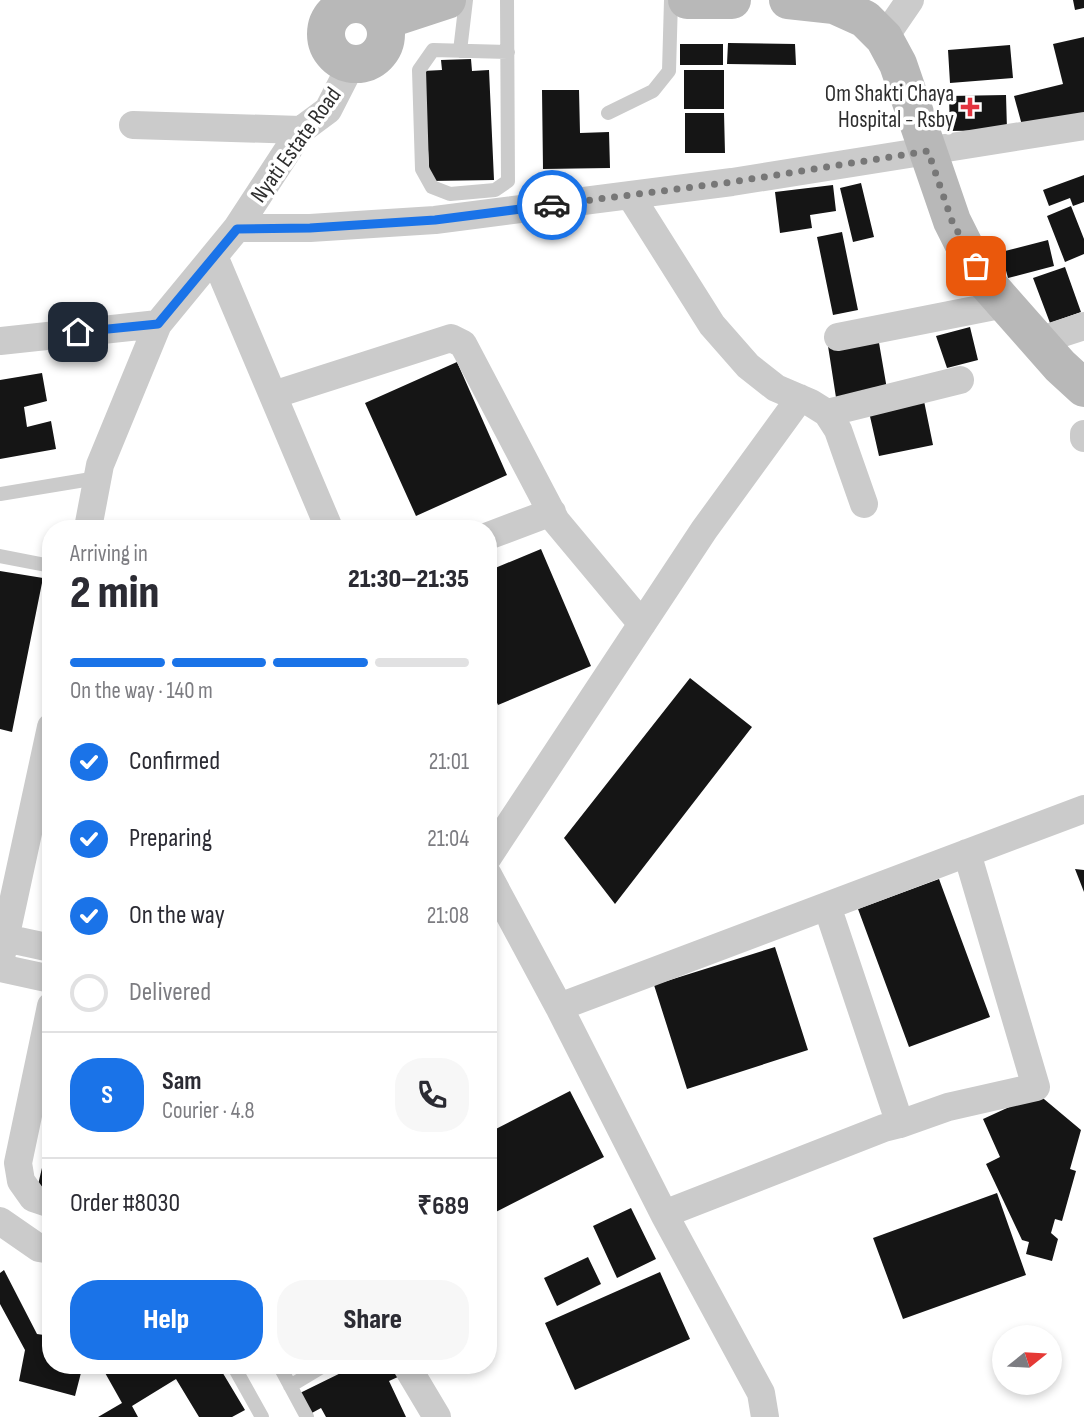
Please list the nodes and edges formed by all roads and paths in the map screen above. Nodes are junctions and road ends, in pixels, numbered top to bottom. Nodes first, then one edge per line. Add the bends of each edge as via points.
1 (447, 0) edge
2 (466, 0) edge
3 (507, 0) edge
4 (671, 0) edge
5 (687, 0) edge
6 (693, 0) edge
7 (732, 0) edge
8 (788, 0) edge
9 (910, 0) edge
10 (335, 3) edge
11 (383, 21) junction
12 (884, 38) junction
13 (460, 51) junction
14 (508, 52) junction
15 (352, 63) junction
16 (608, 113) dead end
17 (133, 125) dead end
18 (1084, 125) edge
19 (302, 130) junction
20 (928, 151) junction
21 (630, 195) junction
22 (237, 229) junction
23 (214, 256) junction
24 (1005, 304) junction
25 (158, 324) junction
26 (1084, 326) edge
27 (838, 337) dead end
28 (0, 341) edge
29 (1038, 341) junction
30 (960, 380) dead end
31 (1084, 388) edge
32 (273, 396) junction
33 (800, 398) junction
34 (827, 413) junction
35 (97, 478) junction
36 (0, 494) edge
37 (864, 505) dead end
38 (552, 512) junction
39 (89, 520) edge
40 (326, 520) edge
41 (497, 533) edge
42 (0, 556) edge
43 (42, 564) edge
44 (642, 624) junction
45 (42, 768) edge
46 (1084, 809) edge
47 (497, 844) edge
48 (967, 853) junction
49 (497, 892) edge
50 (827, 906) junction
51 (42, 948) edge
52 (2, 950) edge
53 (0, 968) edge
54 (42, 977) edge
55 (559, 1007) junction
56 (42, 1049) edge
57 (900, 1124) junction
58 (42, 1201) edge
59 (664, 1214) junction
60 (0, 1221) edge
61 (42, 1248) edge
62 (238, 1374) edge
63 (284, 1374) edge
64 (310, 1374) edge
65 (411, 1374) edge
66 (290, 1386) junction
67 (262, 1417) edge
68 (307, 1417) edge
69 (437, 1417) edge
70 (765, 1417) edge

1 - 11 main road
2 - 13 lane
3 - 14 lane
4 - 16 lane via 669,71 653,92
5 - 6 main road
6 - 7 main road
8 - 12 main road via 834,5 865,19
9 - 12 street
10 - 11 main road via 361,4
10 - 15 main road via 326,39 336,57
11 - 15 main road via 381,49 366,62
12 - 20 main road via 898,64
13 - 14 lane
13 - 14 lane via 433,50 419,70 422,169 432,187 450,194 495,190 509,181
15 - 19 street, Nyati Estate Road via 328,110
17 - 19 street
18 - 20 street
19 - 22 street, Nyati Estate Road
20 - 21 street
20 - 24 main road via 967,251
21 - 22 street via 435,220
21 - 33 street via 712,325 748,366 776,388
22 - 23 street, Nyati Estate Road
23 - 25 street, Nyati Estate Road
23 - 32 street
24 - 27 street
24 - 29 main road
25 - 28 street
25 - 35 street, Nyati Estate Road
26 - 29 street
29 - 31 main road
30 - 34 street
32 - 38 street via 451,338 463,344
32 - 40 street
33 - 34 street
33 - 44 street
34 - 37 street via 838,430
35 - 36 lane
35 - 39 street, Nyati Estate Road
38 - 41 street
38 - 44 street
42 - 43 lane
44 - 47 street
45 - 52 street
46 - 48 street
48 - 50 street
48 - 57 street via 1036,1087 948,1107
49 - 55 street
50 - 55 street
50 - 57 street
51 - 52 street
53 - 54 street
55 - 59 street
56 - 58 street via 18,1163 20,1181 33,1198
57 - 59 street
59 - 70 street via 761,1393
60 - 61 street
62 - 67 lane
63 - 66 lane
64 - 66 lane
65 - 69 street
66 - 68 lane

